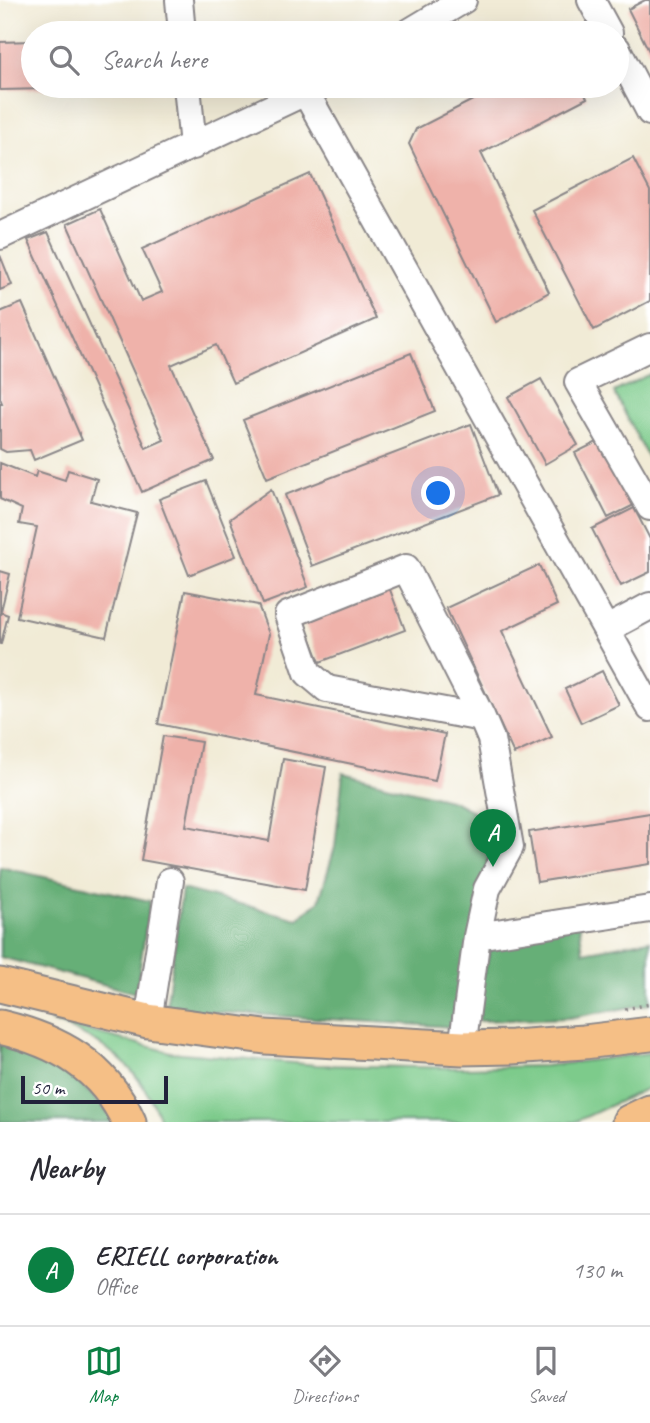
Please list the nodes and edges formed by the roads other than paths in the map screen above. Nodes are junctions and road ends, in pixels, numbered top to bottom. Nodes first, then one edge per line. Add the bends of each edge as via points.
1 (179, 0) edge
2 (463, 0) edge
3 (591, 0) edge
4 (430, 9) edge
5 (181, 21) edge
6 (602, 21) edge
7 (629, 72) edge
8 (188, 98) edge
9 (293, 98) edge
10 (317, 98) edge
11 (650, 112) edge
12 (193, 146) junction
13 (0, 236) edge
14 (650, 347) edge
15 (650, 507) edge
16 (650, 606) edge
17 (607, 629) junction
18 (650, 708) edge
19 (482, 718) junction
20 (170, 881) dead end
21 (650, 909) edge
22 (477, 936) junction
23 (0, 985) edge
24 (148, 1021) junction
25 (0, 1027) edge
26 (636, 1027) edge
27 (462, 1048) junction
28 (650, 1112) edge
29 (129, 1122) edge
30 (629, 1122) edge

1 - 5 street
2 - 4 street
3 - 6 street
7 - 11 street
8 - 12 street
9 - 12 street
10 - 17 street
12 - 13 street
14 - 15 street via 578,382
16 - 17 street
17 - 18 street
19 - 19 street via 327,689 308,673 288,615 406,568
19 - 22 street via 491,739 510,846 487,889
20 - 24 street
21 - 22 street
22 - 27 street
23 - 24 main road
24 - 27 main road via 265,1037
25 - 29 main road via 48,1042 83,1062
26 - 27 main road via 512,1047
28 - 30 main road

